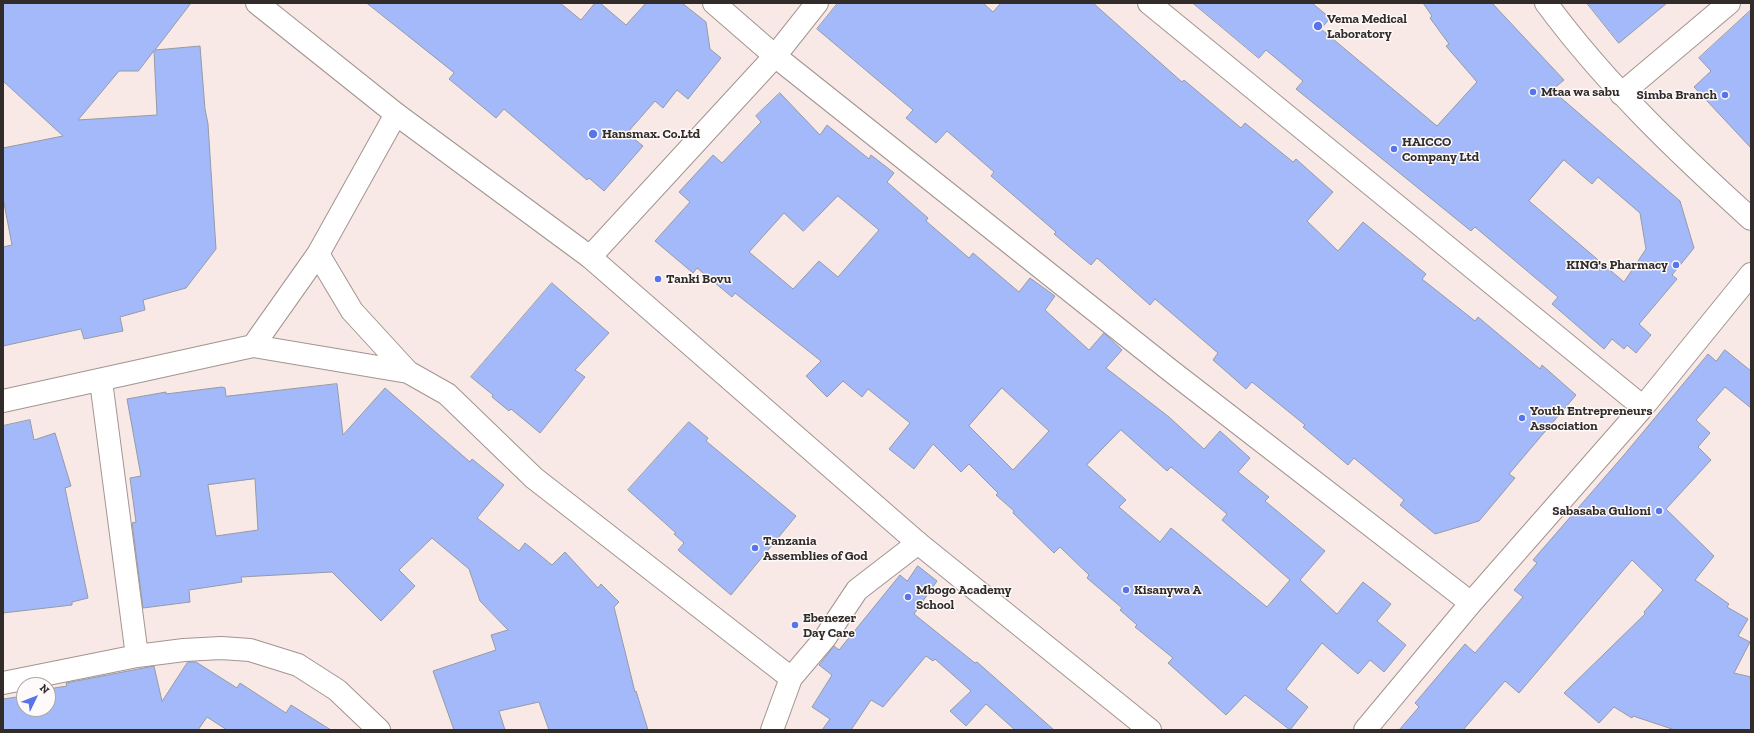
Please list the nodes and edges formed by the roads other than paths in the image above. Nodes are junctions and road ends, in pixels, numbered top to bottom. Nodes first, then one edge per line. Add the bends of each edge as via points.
1 (257, 3) edge
2 (714, 3) edge
3 (817, 3) edge
4 (1149, 3) edge
5 (1546, 3) edge
6 (1729, 3) edge
7 (775, 56) junction
8 (1621, 94) junction
9 (396, 114) junction
10 (1751, 219) edge
11 (318, 254) junction
12 (590, 257) junction
13 (1751, 274) edge
14 (253, 346) junction
15 (408, 372) junction
16 (101, 381) junction
17 (3, 401) edge
18 (1643, 407) junction
19 (918, 542) junction
20 (1471, 603) junction
21 (137, 656) junction
22 (791, 678) junction
23 (3, 682) edge
24 (379, 730) edge
25 (772, 730) edge
26 (1150, 730) edge
27 (1365, 730) edge

1 - 9 street
2 - 7 street
3 - 7 street
4 - 18 street
5 - 8 street via 1570,36
6 - 8 street
7 - 12 street
7 - 20 street via 1171,371
8 - 10 street
9 - 11 street
9 - 12 street
11 - 14 street
11 - 15 street via 352,311
12 - 19 street
13 - 18 street
14 - 15 street
14 - 16 street
15 - 22 street via 446,394 534,478
16 - 17 street
16 - 21 street
18 - 20 street
19 - 22 street via 857,590 825,638
19 - 26 street
20 - 27 street
21 - 23 street
21 - 24 street via 222,648 250,650 271,656 298,665 337,690
22 - 25 street

